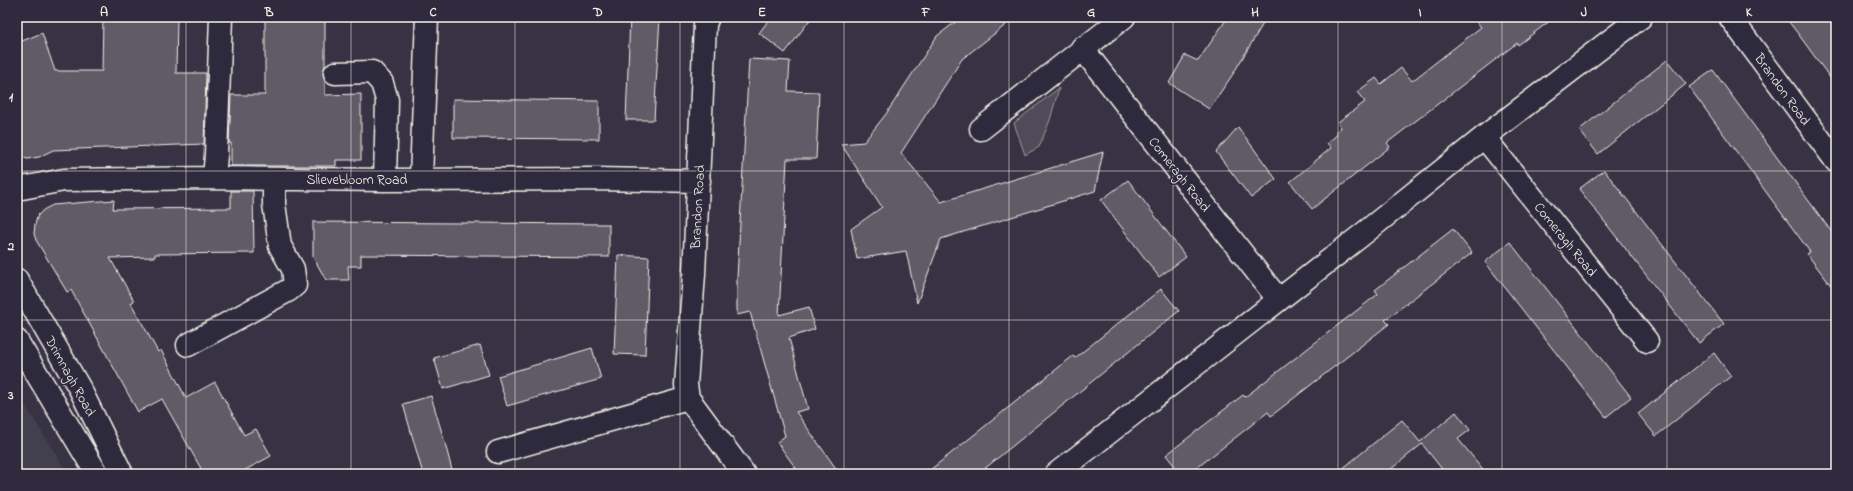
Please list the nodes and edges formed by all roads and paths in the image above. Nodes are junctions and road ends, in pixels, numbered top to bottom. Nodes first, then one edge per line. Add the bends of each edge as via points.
1 (221, 17) edge
2 (427, 17) edge
3 (708, 17) edge
4 (1124, 17) edge
5 (1641, 17) edge
6 (1730, 17) edge
7 (1082, 48) junction
8 (335, 73) dead end
9 (981, 129) dead end
10 (1484, 137) junction
11 (1836, 161) edge
12 (214, 178) junction
13 (274, 178) junction
14 (421, 179) junction
15 (385, 180) junction
16 (698, 180) junction
17 (17, 189) edge
18 (17, 280) edge
19 (1278, 299) junction
20 (1647, 340) dead end
21 (17, 341) edge
22 (188, 345) dead end
23 (688, 398) junction
24 (498, 452) dead end
25 (1061, 472) edge
26 (97, 474) edge
27 (122, 474) edge
28 (744, 474) edge

1 - 12 street
2 - 14 street
3 - 16 street, Brandon Road via 705,24
4 - 7 street
5 - 10 street
6 - 11 street, Brandon Road
7 - 9 street
7 - 19 street, Comeragh Road
8 - 15 street via 372,72 382,83 387,100
10 - 19 street
10 - 20 street, Comeragh Road
12 - 13 street, Slievebloom Road
12 - 17 street, Slievebloom Road via 64,180
13 - 15 street, Slievebloom Road
13 - 22 street via 274,204 280,246 293,269 295,285
14 - 15 street, Slievebloom Road
14 - 16 street, Slievebloom Road
16 - 23 street, Brandon Road via 687,371
18 - 27 street, Drimnagh Road via 80,389
19 - 25 street
21 - 26 street, Drimnagh Road
23 - 24 street
23 - 28 street

